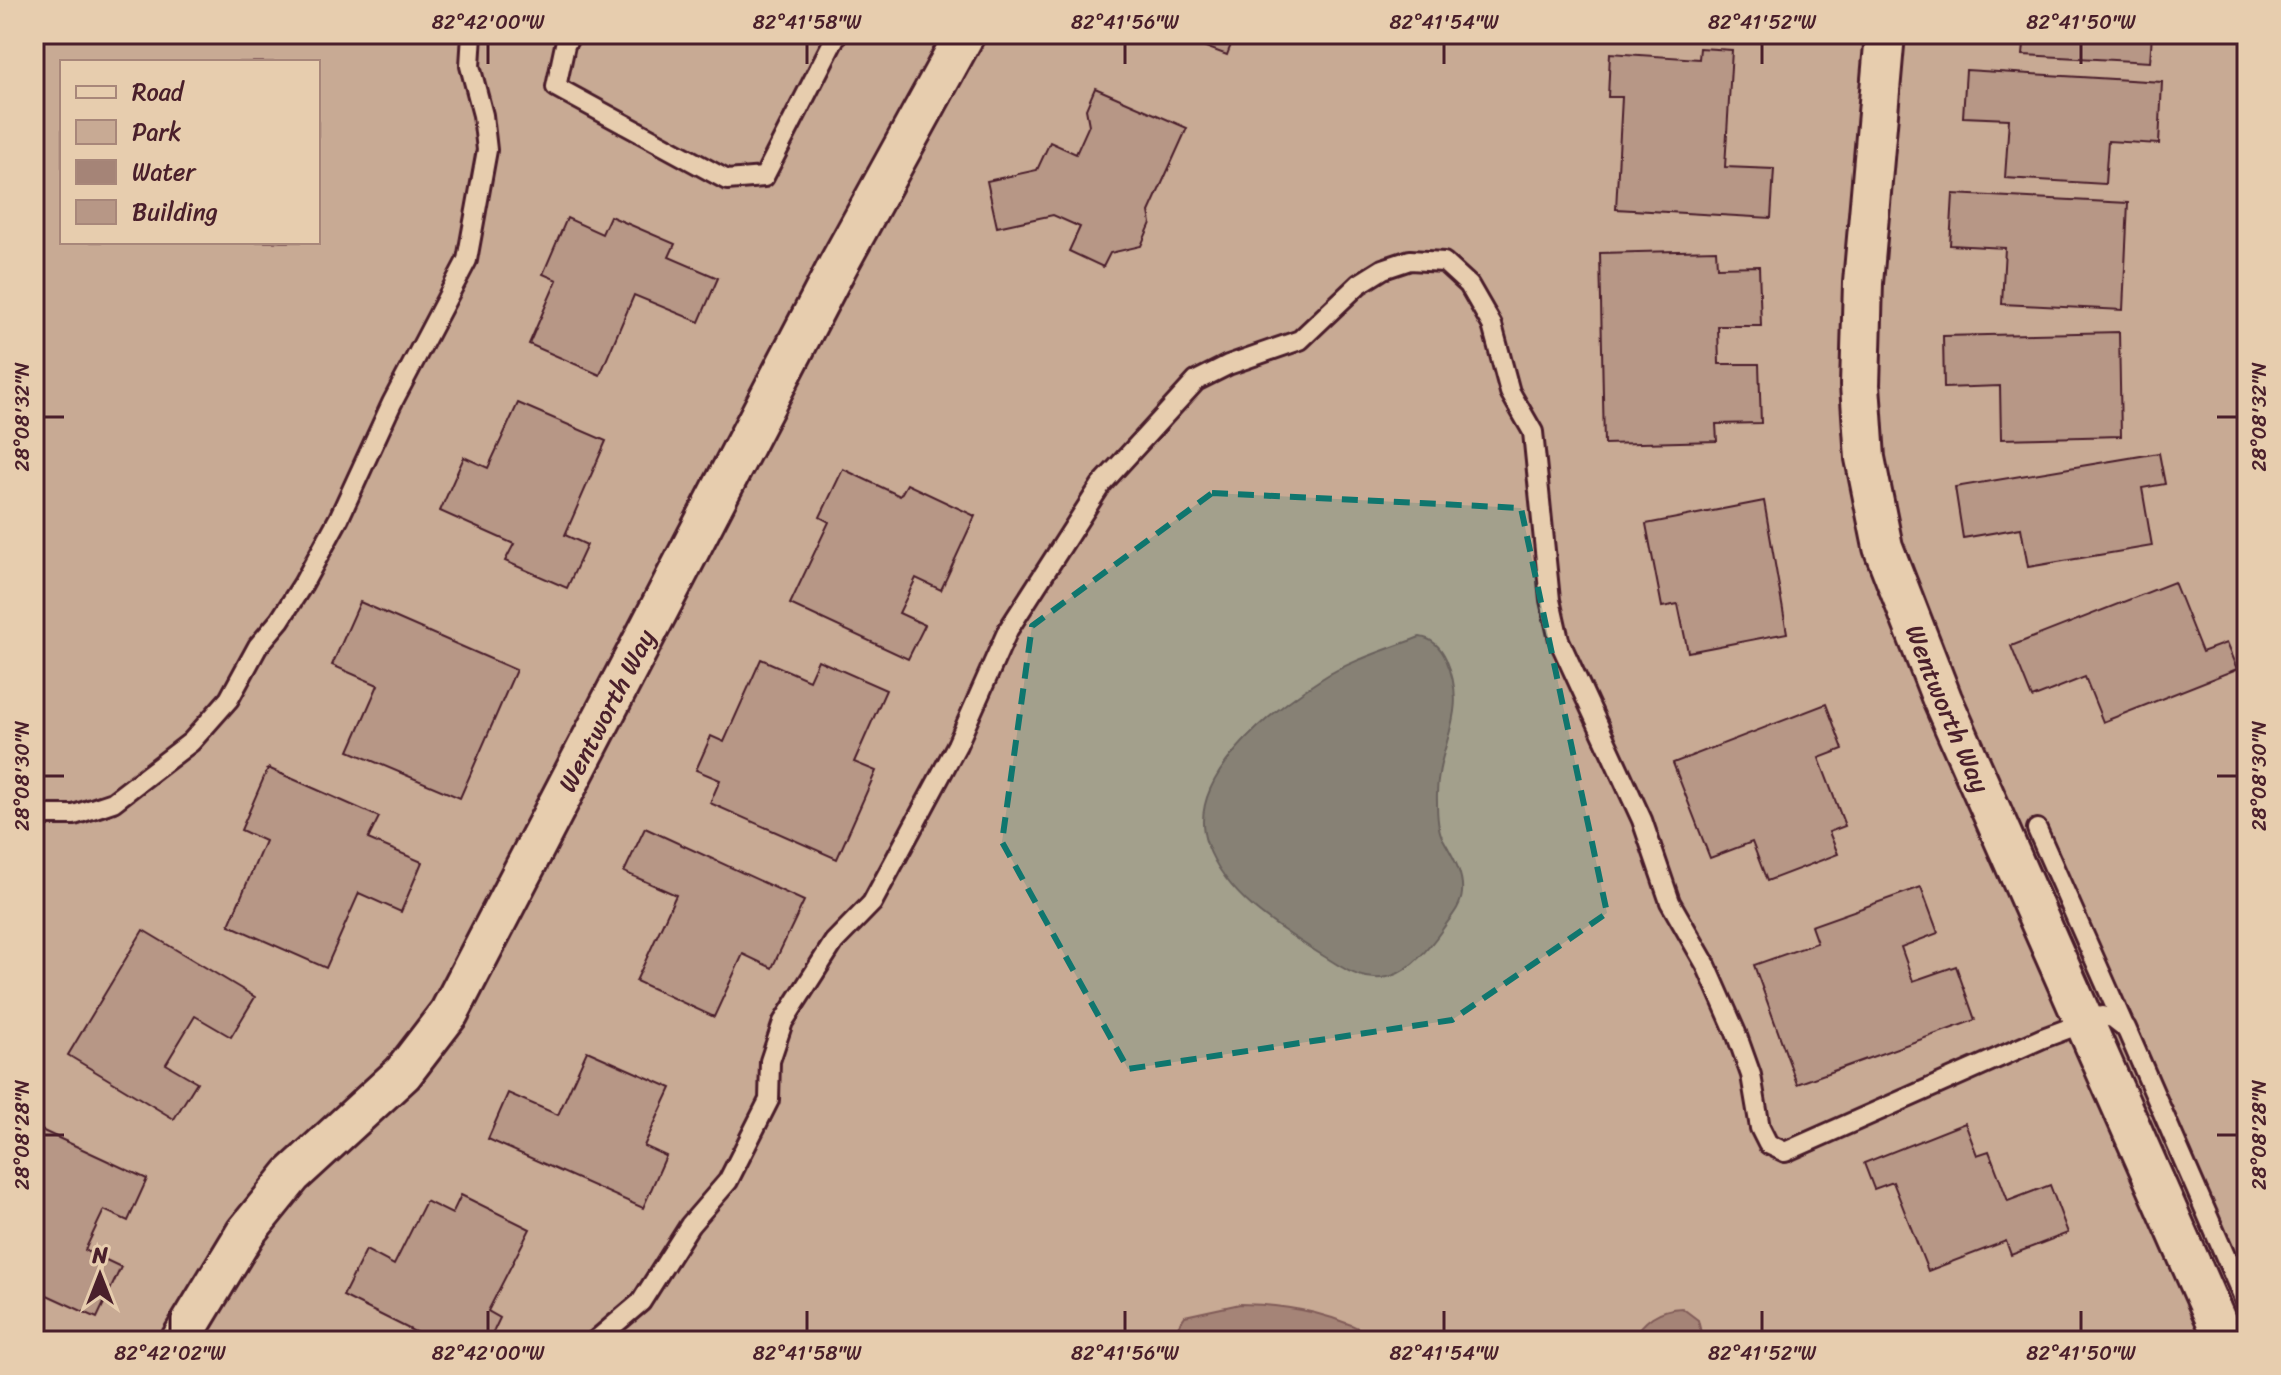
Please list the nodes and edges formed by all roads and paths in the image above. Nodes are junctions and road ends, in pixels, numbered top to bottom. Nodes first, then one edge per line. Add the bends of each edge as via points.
1 (472, 34) edge
2 (571, 34) edge
3 (837, 34) edge
4 (965, 34) edge
5 (1885, 34) edge
6 (34, 815) edge
7 (2037, 829) dead end
8 (2086, 1023) junction
9 (2126, 1028) junction
10 (2247, 1306) edge
11 (180, 1341) edge
12 (595, 1341) edge
13 (2225, 1341) edge

1 - 6 lane via 470,66 487,150 467,260 325,545 229,699 191,742 113,802 74,815
2 - 3 lane via 556,87 727,180 764,177
4 - 11 street, Wentworth Way via 837,267 449,1013 403,1073 292,1175 246,1232
5 - 8 street, Wentworth Way via 1863,283 1860,385 1865,458 1883,547 1942,699
7 - 9 lane
8 - 9 lane via 2108,1016
8 - 12 lane via 1785,1152 1768,1144 1736,1033 1670,902 1642,820 1559,640 1533,432 1510,392 1492,325 1469,285 1444,262 1410,260 1359,284 1300,340 1196,381 1101,485 1008,630 957,745 872,903 834,942 783,1022 770,1061 769,1100 728,1181 690,1225 641,1302
8 - 13 street, Wentworth Way
9 - 10 lane

